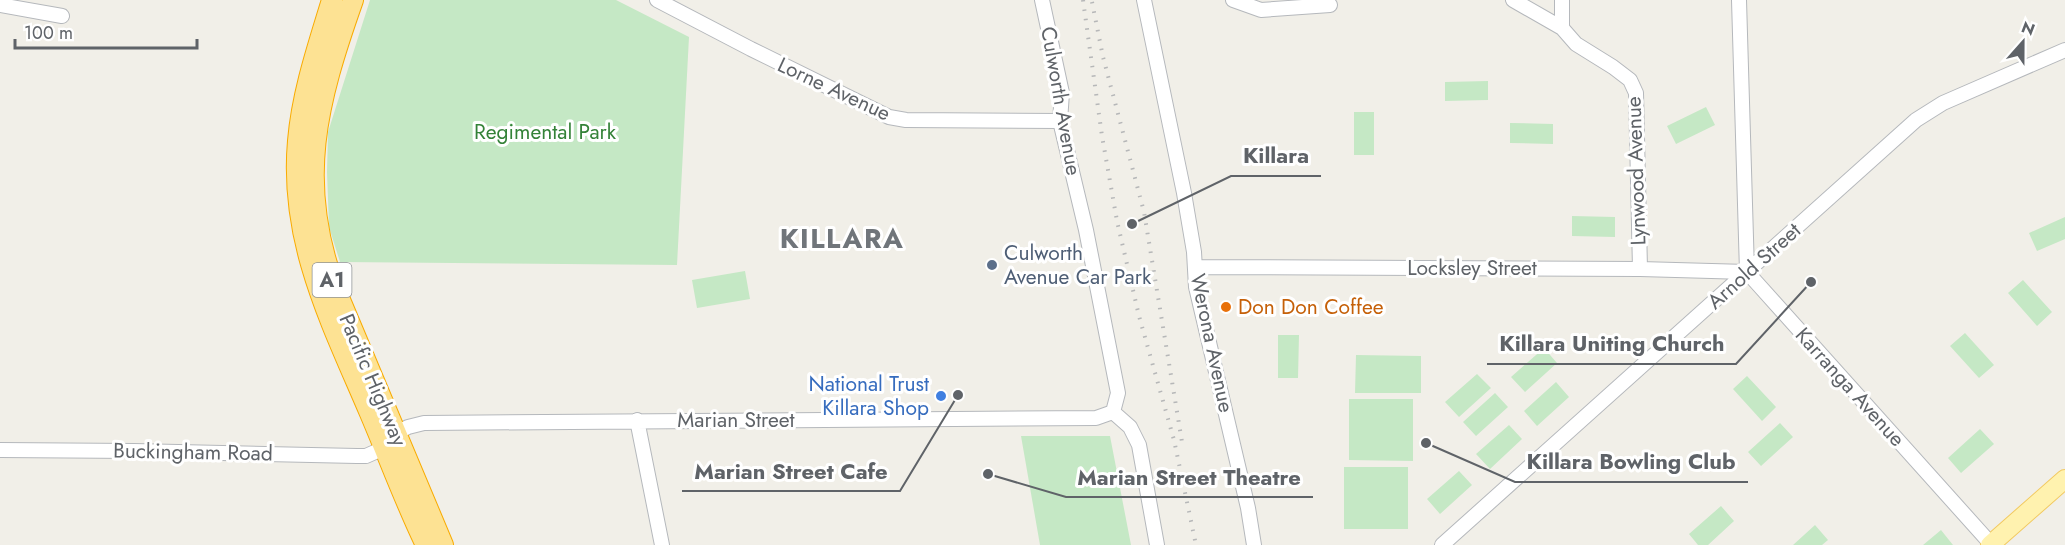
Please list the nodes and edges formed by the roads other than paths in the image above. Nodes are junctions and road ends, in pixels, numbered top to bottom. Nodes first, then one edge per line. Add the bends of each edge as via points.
1 (332, 0) edge
2 (353, 0) edge
3 (657, 0) edge
4 (1042, 0) edge
5 (1144, 0) edge
6 (1233, 0) edge
7 (1513, 0) edge
8 (1562, 0) edge
9 (1739, 0) edge
10 (0, 5) edge
11 (1330, 5) dead end
12 (62, 16) dead end
13 (1562, 28) junction
14 (2065, 50) edge
15 (1060, 121) junction
16 (1196, 267) junction
17 (1640, 269) junction
18 (1747, 272) junction
19 (1113, 412) junction
20 (638, 420) junction
21 (390, 441) junction
22 (0, 450) edge
23 (2065, 480) edge
24 (426, 545) edge
25 (443, 545) edge
26 (662, 545) edge
27 (1157, 545) edge
28 (1254, 545) edge
29 (1442, 545) edge
30 (1990, 545) edge

1 - 21 highway, Pacific Highway / A1 via 302,107 297,142 301,228 326,312
2 - 21 highway, Pacific Highway / A1 via 319,110 314,145 315,203 327,267
3 - 15 street, Lorne Avenue via 889,117
4 - 15 street, Culworth Avenue via 1062,93
5 - 16 street, Werona Avenue
6 - 11 street via 1261,10
7 - 13 street, Lynwood Avenue
8 - 13 street
9 - 18 street
10 - 12 street
13 - 17 street, Lynwood Avenue via 1576,44 1630,80 1636,93
14 - 18 street, Arnold Street via 1943,103 1916,120
15 - 19 street, Culworth Avenue via 1084,219 1118,393
16 - 17 street, Locksley Street
16 - 28 street, Werona Avenue via 1196,287
17 - 18 street, Locksley Street
18 - 29 street, Arnold Street
18 - 30 street, Karranga Avenue
19 - 20 street, Marian Street via 1096,418
19 - 27 street via 1130,427 1139,445
20 - 21 street, Marian Street via 424,423 408,427
20 - 26 street
21 - 22 street, Buckingham Road via 366,456
21 - 24 highway, Pacific Highway / A1
21 - 25 highway, Pacific Highway / A1
23 - 30 main road

